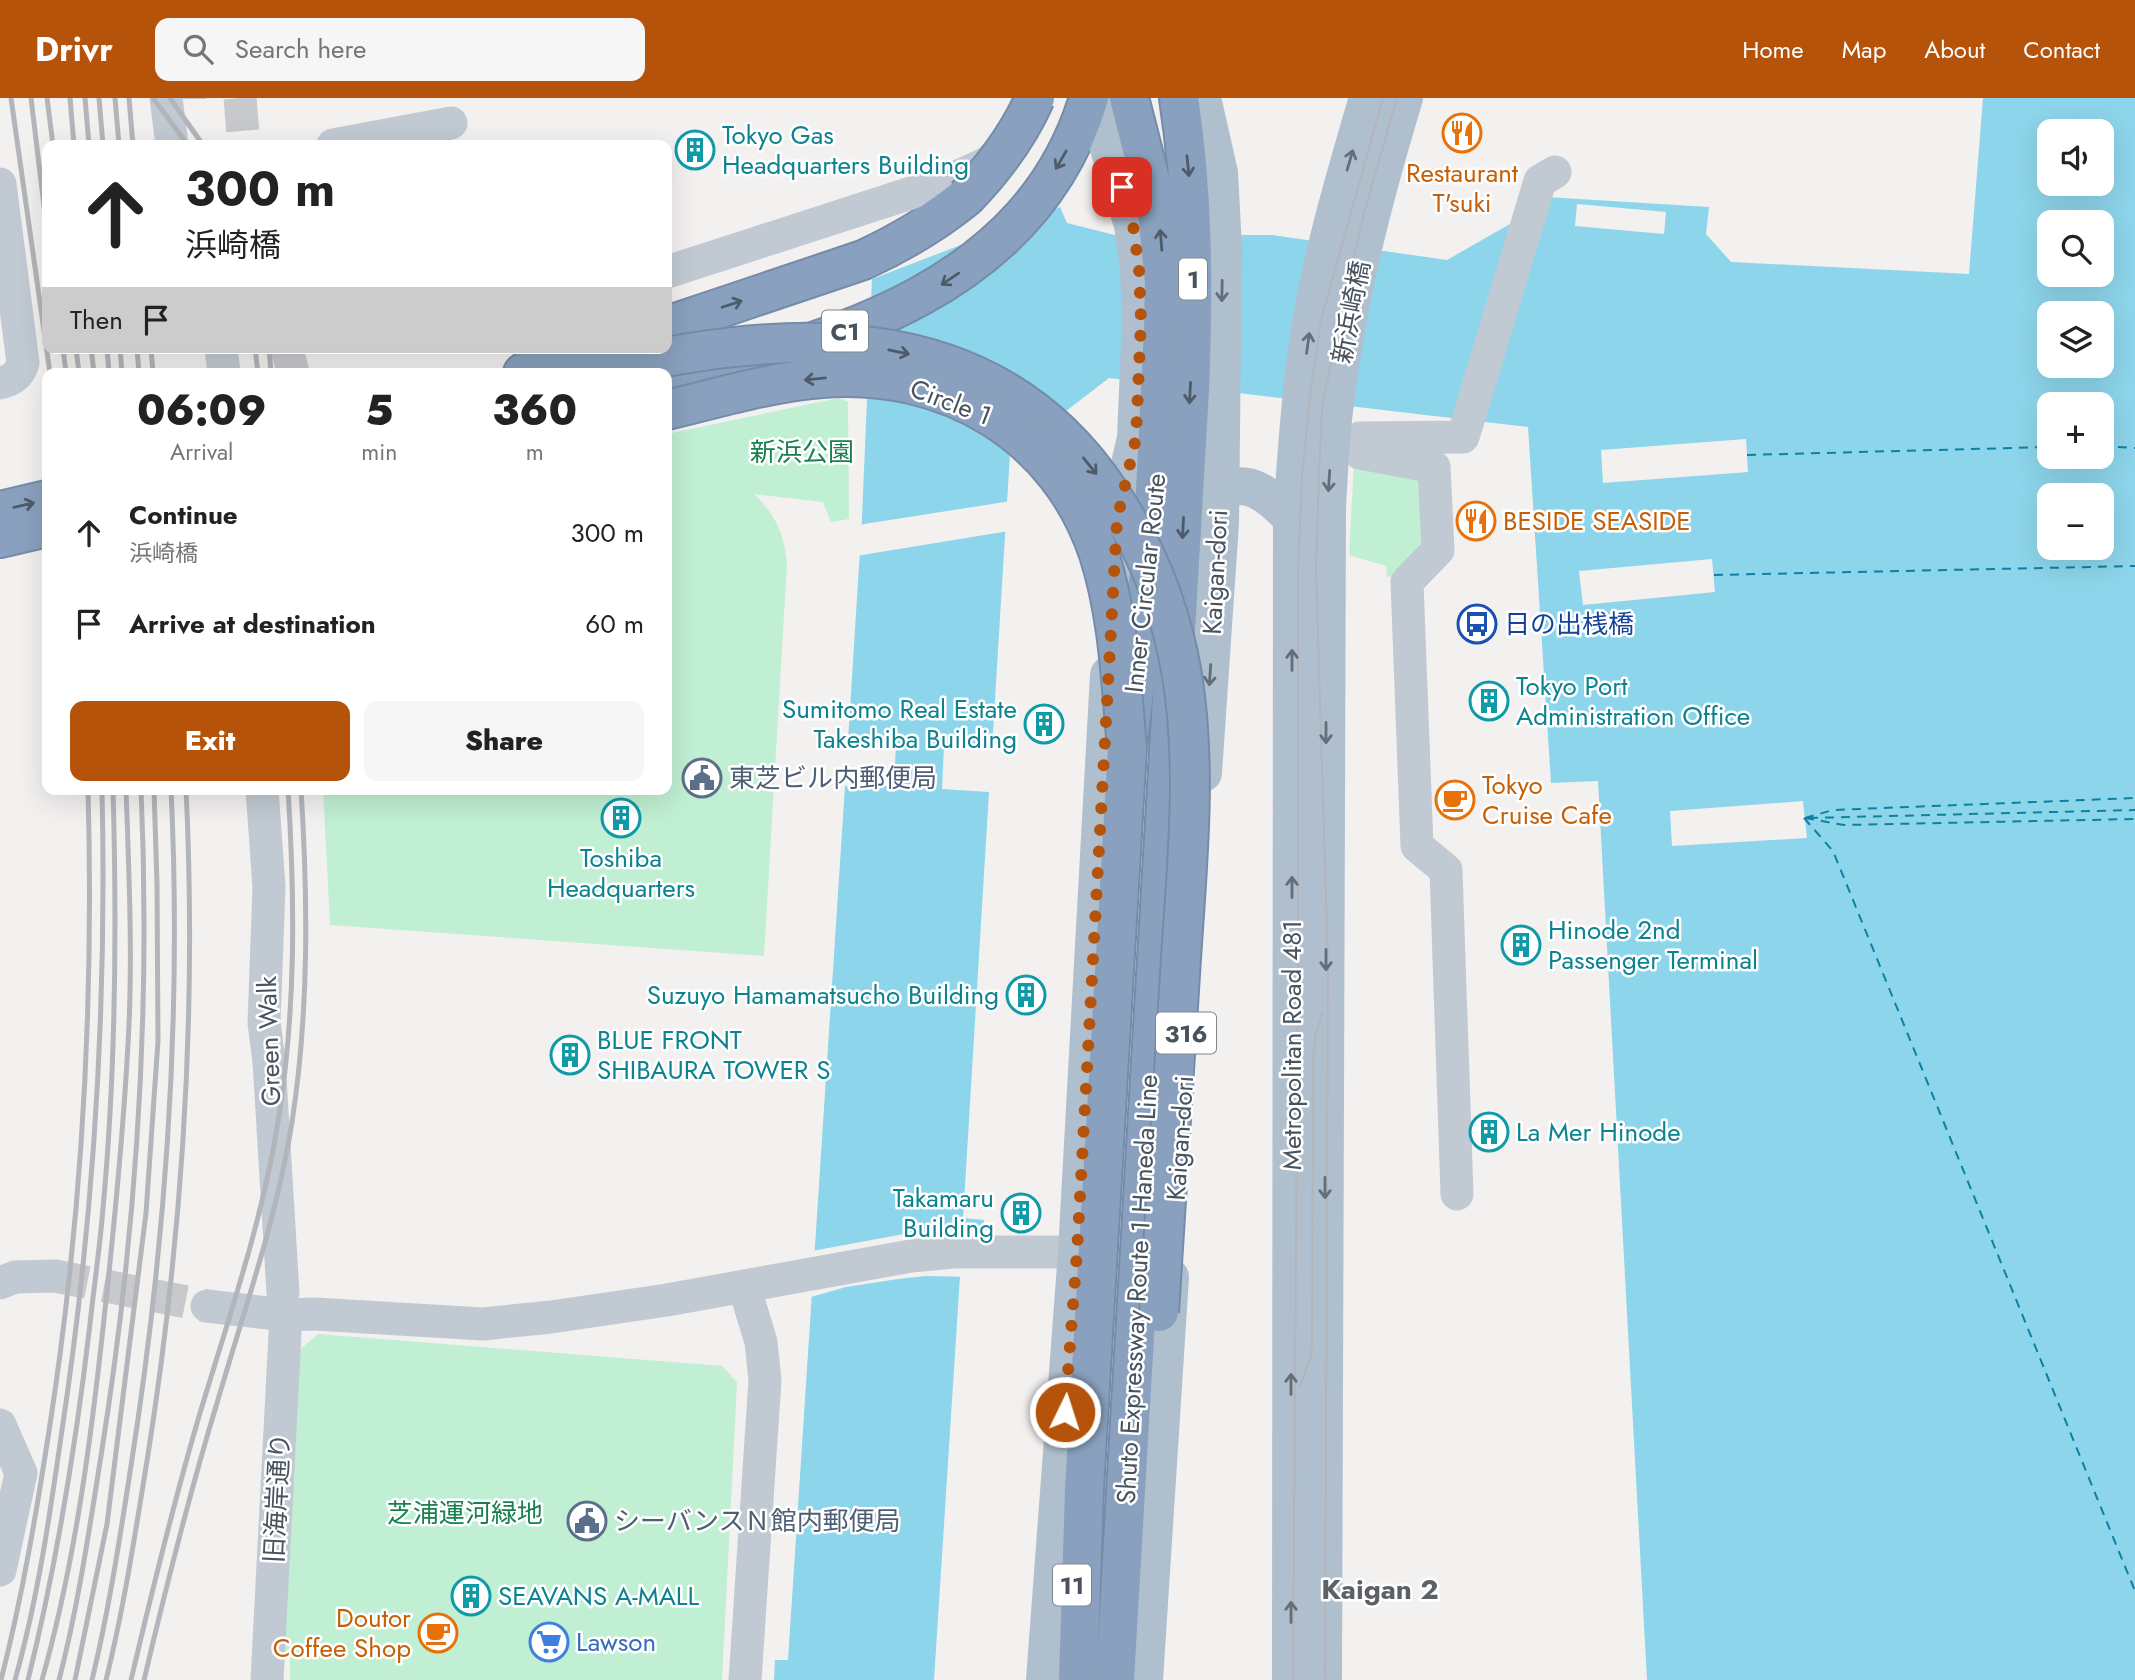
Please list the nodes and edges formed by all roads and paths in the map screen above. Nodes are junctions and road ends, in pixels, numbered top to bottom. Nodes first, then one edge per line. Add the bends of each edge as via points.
1 (166, 98) edge
2 (1035, 98) edge
3 (1045, 98) edge
4 (1091, 98) edge
5 (1129, 98) edge
6 (1179, 98) edge
7 (1202, 98) edge
8 (1368, 98) edge
9 (1404, 98) edge
10 (451, 122) dead end
11 (171, 140) edge
12 (359, 140) edge
13 (1555, 172) dead end
14 (0, 184) edge
15 (672, 270) edge
16 (672, 324) edge
17 (580, 354) edge
18 (538, 368) edge
19 (612, 368) edge
20 (672, 381) edge
21 (0, 383) edge
22 (672, 409) edge
23 (1331, 420) junction
24 (1219, 498) junction
25 (42, 501) edge
26 (0, 510) edge
27 (1292, 519) junction
28 (42, 528) edge
29 (0, 538) edge
30 (1127, 748) junction
31 (262, 795) edge
32 (1457, 1194) dead end
33 (1077, 1252) junction
34 (55, 1276) tunnel mouth
35 (0, 1283) edge
36 (744, 1286) junction
37 (285, 1304) junction
38 (206, 1306) tunnel mouth
39 (0, 1425) edge
40 (1084, 1490) junction
41 (0, 1570) edge
42 (1123, 1671) edge
43 (267, 1680) edge
44 (745, 1680) edge
45 (1045, 1680) edge
46 (1060, 1680) edge
47 (1078, 1680) edge
48 (1144, 1680) edge
49 (1291, 1680) edge
50 (1323, 1680) edge

1 - 11 street
16 -> 2 highway, C1, bridge via 863,260 931,224 966,197 996,164
3 - 15 street via 1017,141 987,163 948,181
4 -> 20 highway, C1, bridge via 1061,161 1027,210 982,255 939,287 818,341
4 - 33 main road via 1133,225 1141,321 1136,438 1117,520
30 -> 5 highway, Inner Circular Route / 1, bridge via 1153,550 1164,283 1156,203
6 -> 42 highway, Shuto Expressway Route 1 Haneda Line / 1, bridge via 1191,190 1191,366
7 -> 24 main road, Kaigan-dori / 316 via 1222,199
23 -> 8 main road, 新浜崎橋 via 1309,335
9 - 23 main road, 新浜崎橋 via 1371,213
10 - 12 street, bridge
13 - 23 street via 1540,181 1455,434
14 - 21 street via 23,363 19,374
17 - 18 highway
19 -> 42 highway, Shuto Expressway Route 1 Haneda Line, bridge via 727,346 777,342 853,344 939,361 1009,393 1041,416 1085,459 1125,517 1155,579 1183,684 1189,750 1187,865 1159,1312
30 -> 22 highway, Circle 1, bridge via 1114,618 1091,534 1061,479 1008,426 931,390 849,377 792,381
23 - 27 main road, Metropolitan Road 481
23 - 32 street via 1360,453 1434,467 1438,550 1407,582 1417,846 1446,870
23 -> 50 main road, Metropolitan Road 481
24 - 27 main road via 1236,486 1249,487 1275,501
24 -> 48 main road, Kaigan-dori / 316
26 -> 25 highway
49 -> 27 main road, Metropolitan Road 481
28 - 29 highway
30 - 40 highway, Inner Circular Route / 1
31 - 37 street, Green Walk via 270,887 264,1023
33 - 36 street via 911,1256
33 - 45 main road
34 - 35 street via 15,1277
36 - 37 street via 482,1324 315,1314
36 - 44 street via 761,1342 765,1380
37 - 38 street
37 - 43 street, 旧海岸通り
39 - 41 street via 21,1473
40 - 46 highway, 11
40 - 47 highway, Shuto Expressway Route 1 Haneda Line / 1

